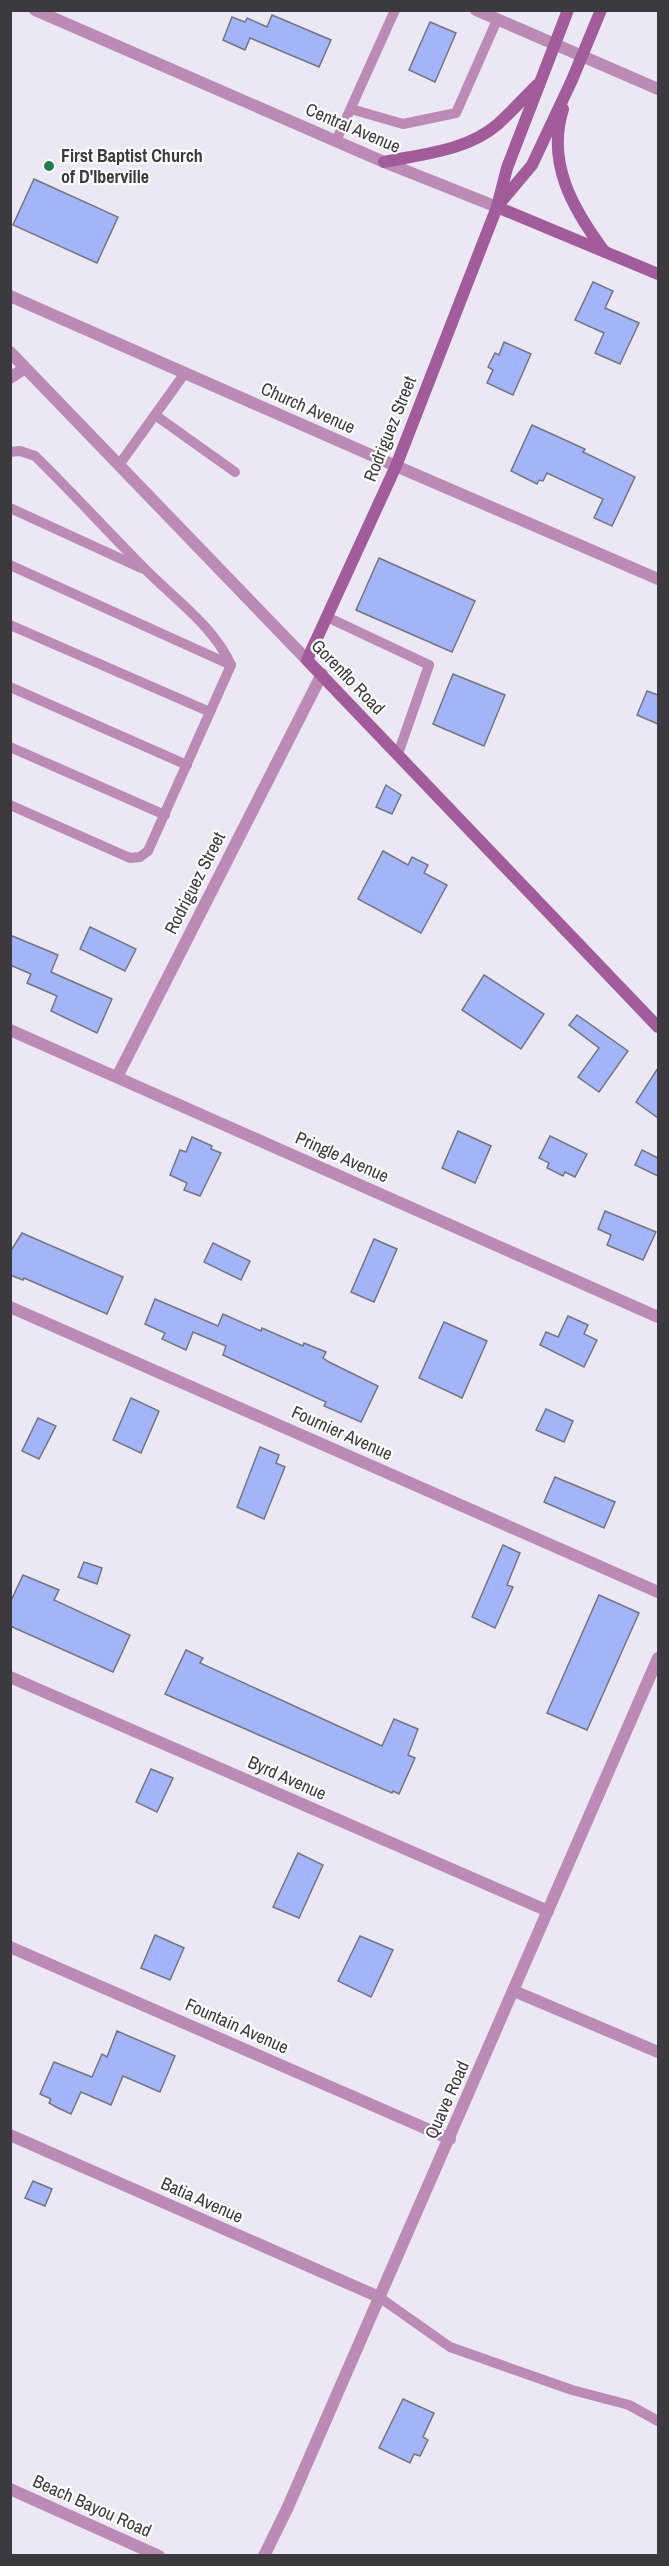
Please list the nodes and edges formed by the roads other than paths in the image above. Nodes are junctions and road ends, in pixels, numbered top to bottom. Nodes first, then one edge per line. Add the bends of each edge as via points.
1 (35, 10) edge
2 (395, 10) edge
3 (476, 10) edge
4 (568, 10) edge
5 (601, 10) edge
6 (497, 20) junction
7 (555, 45) junction
8 (582, 56) junction
9 (542, 80) junction
10 (572, 80) junction
11 (658, 89) edge
12 (351, 109) junction
13 (336, 141) junction
14 (384, 162) junction
15 (497, 207) junction
16 (604, 251) junction
17 (658, 274) edge
18 (10, 296) edge
19 (10, 352) edge
20 (25, 368) junction
21 (185, 373) junction
22 (10, 378) edge
23 (154, 415) junction
24 (10, 452) edge
25 (119, 465) junction
26 (396, 466) junction
27 (235, 472) dead end
28 (10, 508) edge
29 (10, 565) edge
30 (147, 571) junction
31 (658, 579) edge
32 (327, 618) junction
33 (10, 625) edge
34 (307, 660) junction
35 (231, 665) junction
36 (322, 674) junction
37 (10, 687) edge
38 (210, 712) junction
39 (10, 747) edge
40 (398, 754) junction
41 (187, 765) junction
42 (10, 805) edge
43 (165, 815) junction
44 (658, 1027) edge
45 (10, 1030) edge
46 (117, 1077) junction
47 (10, 1307) edge
48 (658, 1317) edge
49 (658, 1592) edge
50 (658, 1658) edge
51 (10, 1677) edge
52 (548, 1911) junction
53 (10, 1947) edge
54 (514, 1991) junction
55 (658, 2052) edge
56 (10, 2135) edge
57 (450, 2139) junction
58 (379, 2297) junction
59 (658, 2421) edge
60 (10, 2489) edge
61 (159, 2556) edge
62 (264, 2556) edge

1 - 13 street, Central Avenue
2 - 12 lane
3 - 6 street
4 - 7 main road, Rodriguez Street
5 - 8 main road, Rodriguez Street
6 - 7 street
6 - 12 lane via 456,113 402,124
7 - 8 street
7 - 9 main road, Rodriguez Street
8 - 10 main road, Rodriguez Street
8 - 11 street
9 - 14 main road via 497,125 478,137 454,147
9 - 15 main road, Rodriguez Street via 507,168
10 - 15 main road, Rodriguez Street via 532,165
10 - 16 main road via 561,116 558,153 578,215
12 - 13 lane
13 - 14 street, Central Avenue
14 - 15 street, Central Avenue
15 - 16 main road, Central Avenue
15 - 26 main road, Rodriguez Street
16 - 17 main road, Central Avenue
18 - 21 street, Church Avenue
19 - 20 street, Gorenflo Road
20 - 22 street
20 - 25 street, Gorenflo Road
21 - 23 lane
21 - 26 street, Church Avenue
23 - 25 lane
23 - 27 lane
24 - 30 lane via 35,456
25 - 34 street, Gorenflo Road
26 - 31 street, Church Avenue
26 - 32 main road, Rodriguez Street
28 - 30 lane
29 - 35 lane
30 - 35 lane via 212,634
32 - 34 main road, Rodriguez Street
32 - 40 lane via 429,665
33 - 38 lane
34 - 36 main road, Gorenflo Road
35 - 38 lane
36 - 40 main road, Gorenflo Road
36 - 46 street, Rodriguez Street
37 - 41 lane
38 - 41 lane
39 - 43 lane
40 - 44 main road, Gorenflo Road
41 - 43 lane
42 - 43 lane via 130,858 148,851
45 - 46 street, Pringle Avenue
46 - 48 street, Pringle Avenue
47 - 49 street, Fournier Avenue
50 - 52 street, Quave Road
51 - 52 street, Byrd Avenue
52 - 54 street, Quave Road
53 - 57 street, Fountain Avenue
54 - 55 street
54 - 57 street, Quave Road
56 - 58 street, Batia Avenue
57 - 58 street, Quave Road
58 - 59 lane via 450,2347 572,2390 628,2405
58 - 62 street, Quave Road
60 - 61 street, Beach Bayou Road

